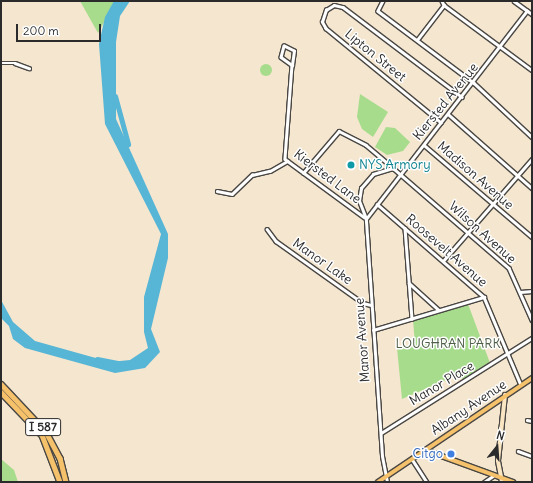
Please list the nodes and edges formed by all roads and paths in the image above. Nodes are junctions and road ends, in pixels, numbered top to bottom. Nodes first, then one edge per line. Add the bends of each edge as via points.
1 (383, 1) edge
2 (442, 1) edge
3 (514, 1) edge
4 (444, 5) junction
5 (527, 11) junction
6 (532, 14) edge
7 (417, 40) junction
8 (502, 48) junction
9 (1, 64) edge
10 (292, 65) junction
11 (29, 68) dead end
12 (532, 70) edge
13 (474, 83) junction
14 (462, 97) junction
15 (448, 114) junction
16 (441, 123) junction
17 (532, 137) edge
18 (424, 145) junction
19 (532, 159) edge
20 (287, 161) junction
21 (393, 168) junction
22 (303, 173) junction
23 (401, 174) junction
24 (518, 176) junction
25 (532, 188) edge
26 (217, 190) dead end
27 (377, 204) junction
28 (493, 204) junction
29 (366, 219) junction
30 (405, 228) junction
31 (267, 229) dead end
32 (468, 233) junction
33 (532, 237) edge
34 (443, 261) junction
35 (409, 283) junction
36 (532, 291) edge
37 (520, 292) junction
38 (484, 297) junction
39 (371, 305) junction
40 (440, 310) junction
41 (412, 319) junction
42 (532, 320) edge
43 (373, 330) junction
44 (532, 338) edge
45 (508, 353) junction
46 (532, 378) edge
47 (1, 384) edge
48 (521, 385) junction
49 (1, 392) edge
50 (505, 396) junction
51 (527, 420) dead end
52 (532, 422) edge
53 (381, 433) junction
54 (425, 450) junction
55 (518, 451) dead end
56 (532, 456) edge
57 (412, 459) junction
58 (493, 476) junction
59 (386, 480) edge
60 (501, 480) edge
61 (60, 482) edge
62 (66, 482) edge
63 (378, 482) edge
64 (427, 482) edge
65 (484, 482) edge
66 (513, 482) edge

1 - 7 street via 378,10
2 - 4 street
3 - 5 street
4 - 7 street
4 - 8 street
5 - 6 street
5 - 8 street, Kiersted Avenue
7 - 13 street
8 - 12 street
8 - 13 street, Kiersted Avenue
9 - 11 street via 15,63
10 - 10 street, Kiersted Lane via 281,57 284,46 294,51
10 - 20 street, Kiersted Lane via 283,149
13 - 14 street, Kiersted Avenue
13 - 17 street
14 - 15 street, Kiersted Avenue
14 - 16 street, Lipton Street via 342,7 326,10 322,22 326,29
15 - 16 street, Kiersted Avenue
15 - 24 street
16 - 18 street, Kiersted Avenue
18 - 23 street, Kiersted Avenue
18 - 28 street, Madison Avenue
19 - 24 street
20 - 22 street, Kiersted Lane
20 - 26 street via 270,171 252,175 236,192
21 - 22 street, Wilson Avenue via 366,145 339,131
21 - 23 street, Wilson Avenue
21 - 29 street, Manor Avenue via 373,174 361,188 359,201
22 - 29 street, Kiersted Lane
23 - 27 street, Kiersted Avenue
23 - 32 street, Wilson Avenue
24 - 25 street
24 - 28 street
27 - 29 street
27 - 30 street, Roosevelt Avenue
28 - 32 street
28 - 33 street, Madison Avenue
29 - 39 street, Manor Avenue
30 - 34 street, Roosevelt Avenue
30 - 35 street
31 - 39 street, Manor Lake via 276,241 363,303
32 - 34 street
32 - 37 street, Wilson Avenue via 509,268
34 - 38 street, Roosevelt Avenue
35 - 40 street
35 - 41 street
36 - 37 street
37 - 42 street, Wilson Avenue
38 - 40 street
38 - 45 street, Roosevelt Avenue
39 - 43 street, Manor Avenue
40 - 41 street
41 - 43 street
43 - 53 street, Manor Avenue
44 - 45 street, Manor Place
45 - 48 street, Roosevelt Avenue
45 - 53 street, Manor Place
46 - 48 main road, Albany Avenue
47 - 62 highway, I 587 via 46,432 58,452
48 - 50 main road, Albany Avenue
49 - 61 highway, I 587 via 42,436
50 - 54 main road, Albany Avenue
50 - 60 street via 498,461
51 - 52 street
53 - 59 street, Manor Avenue
54 - 57 main road, Albany Avenue
54 - 58 main road
55 - 56 street
57 - 59 main road, Albany Avenue
57 - 64 street
58 - 60 main road
58 - 65 street
59 - 63 main road, Albany Avenue
60 - 66 main road

